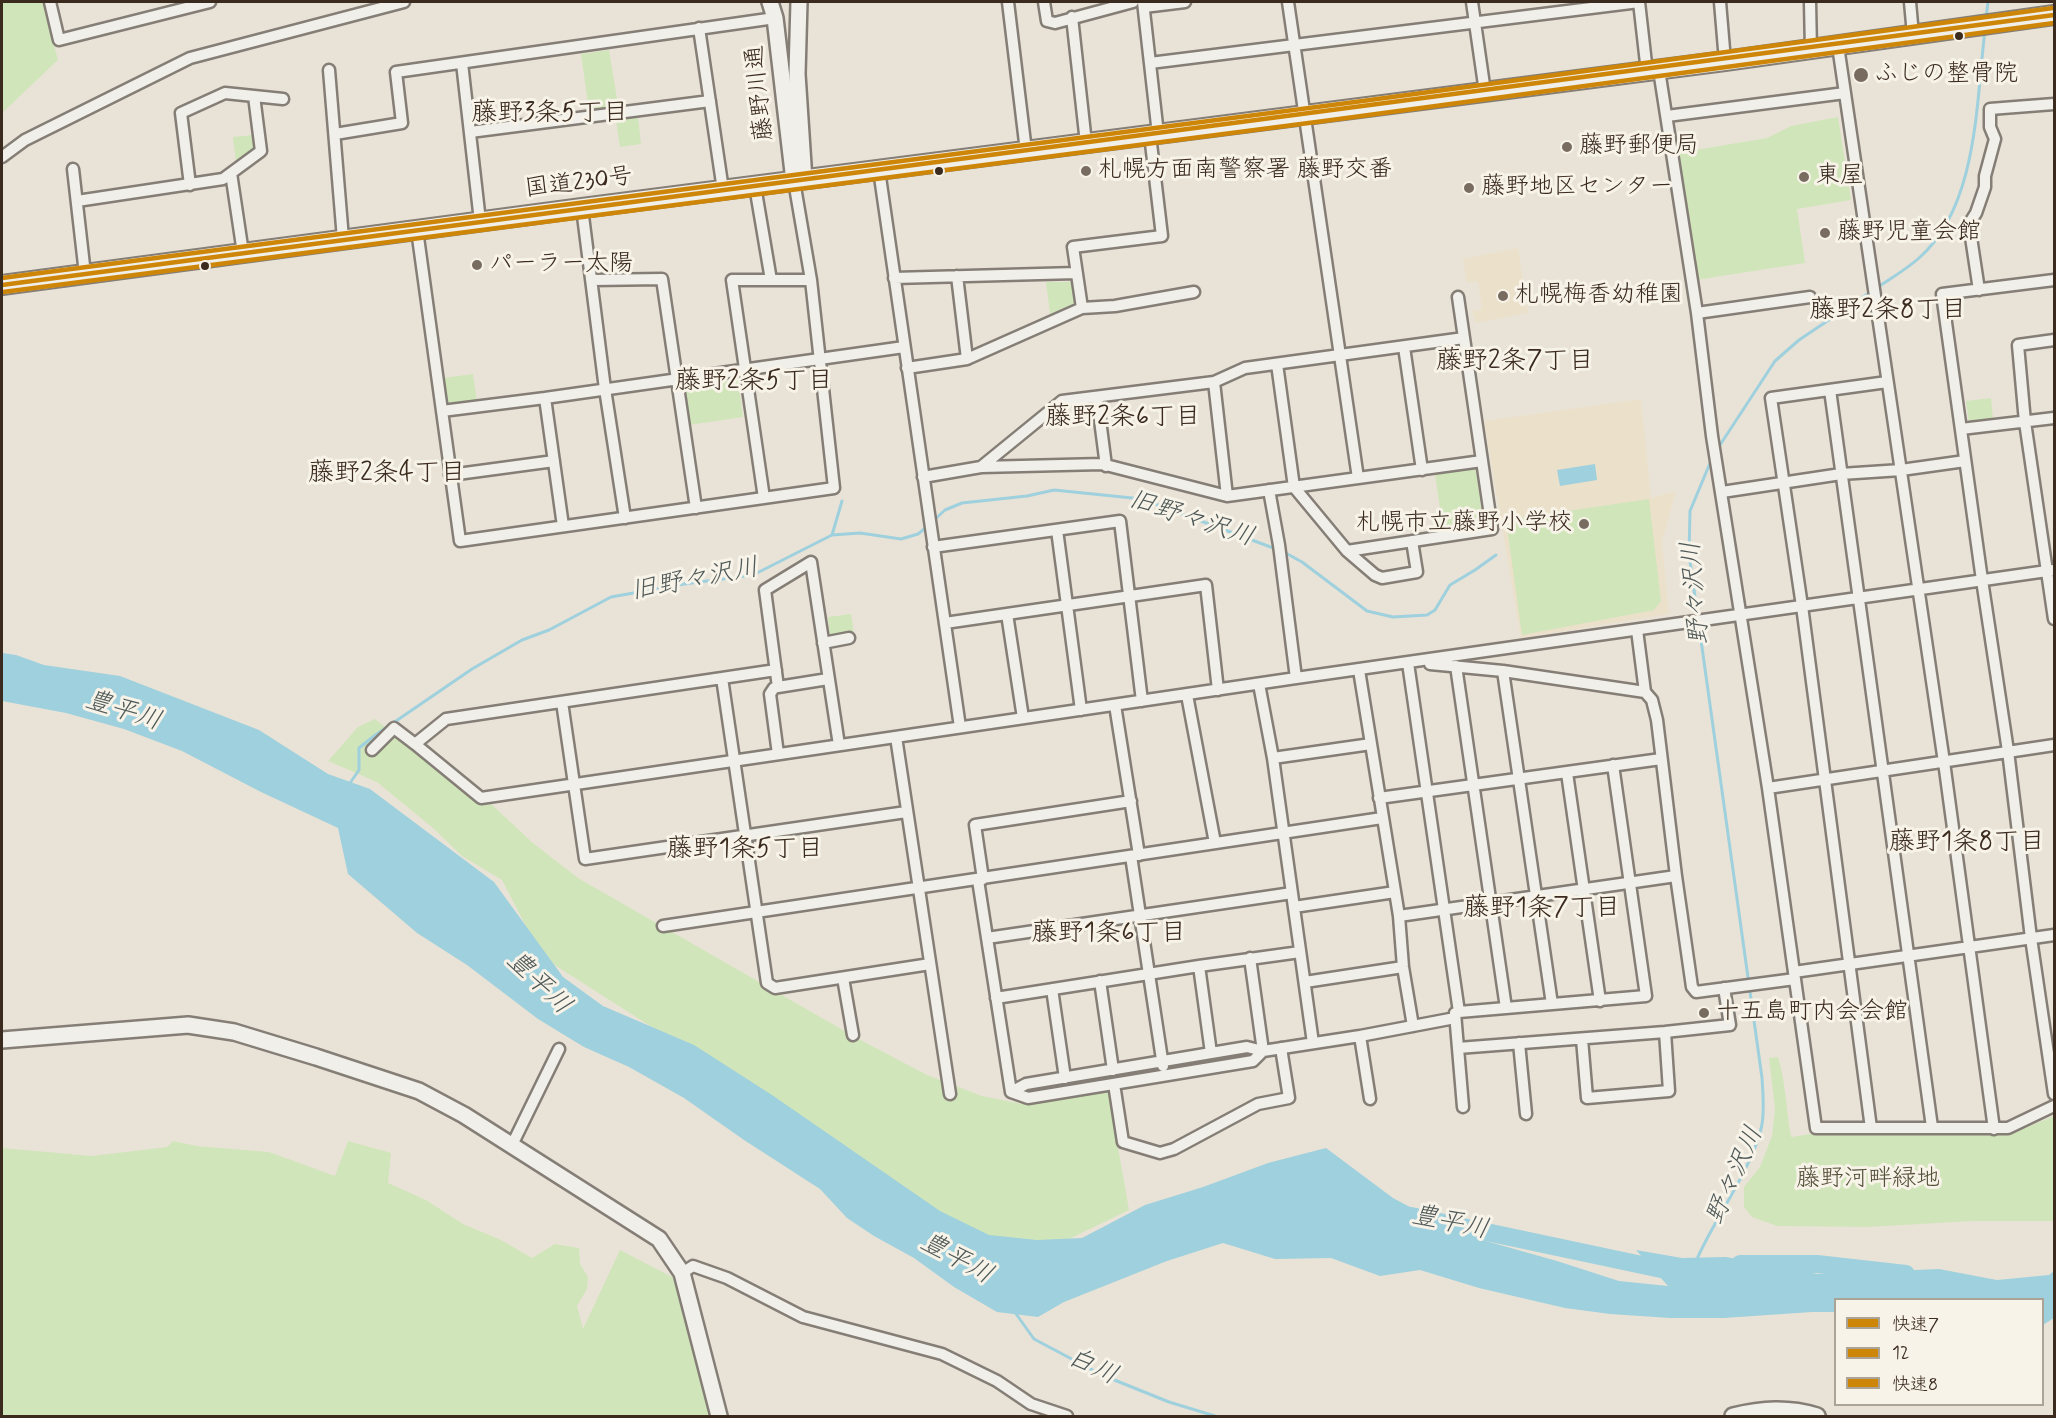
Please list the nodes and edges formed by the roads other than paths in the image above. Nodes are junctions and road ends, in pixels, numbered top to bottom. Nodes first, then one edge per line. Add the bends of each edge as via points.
1 (50, 2) edge
2 (210, 2) edge
3 (404, 2) edge
4 (770, 2) edge
5 (799, 2) edge
6 (1008, 2) edge
7 (1044, 2) edge
8 (1133, 2) edge
9 (1185, 2) edge
10 (1288, 2) edge
11 (1472, 2) edge
12 (1639, 2) edge
13 (1720, 2) edge
14 (1810, 2) edge
15 (1910, 2) edge
16 (1143, 4) edge
17 (2055, 15) edge
18 (1072, 17) junction
19 (775, 18) junction
20 (1475, 23) junction
21 (699, 28) junction
22 (1913, 35) junction
23 (1295, 45) junction
24 (1838, 46) junction
25 (1811, 50) junction
26 (1725, 62) junction
27 (462, 63) junction
28 (1150, 63) junction
29 (329, 70) dead end
30 (1653, 71) junction
31 (1485, 92) junction
32 (1845, 93) junction
33 (254, 96) junction
34 (283, 99) dead end
35 (710, 101) junction
36 (2054, 105) edge
37 (1304, 116) junction
38 (1666, 116) junction
39 (470, 132) junction
40 (335, 134) junction
41 (1154, 135) junction
42 (1086, 143) junction
43 (1026, 151) junction
44 (2, 157) edge
45 (73, 169) dead end
46 (879, 170) junction
47 (231, 173) junction
48 (799, 180) junction
49 (190, 185) junction
50 (755, 186) junction
51 (723, 190) junction
52 (77, 201) junction
53 (582, 208) junction
54 (480, 221) junction
55 (417, 230) junction
56 (342, 239) junction
57 (243, 253) junction
58 (1076, 273) junction
59 (85, 274) junction
60 (957, 276) junction
61 (894, 278) junction
62 (592, 280) junction
63 (771, 280) junction
64 (811, 280) junction
65 (2055, 280) edge
66 (2, 285) edge
67 (1979, 290) junction
68 (1194, 292) dead end
69 (1458, 297) dead end
70 (1810, 297) dead end
71 (1082, 308) junction
72 (1697, 313) junction
73 (1464, 339) junction
74 (2055, 340) edge
75 (904, 347) junction
76 (1404, 347) junction
77 (1341, 357) junction
78 (819, 359) junction
79 (967, 359) junction
80 (1277, 364) junction
81 (907, 368) junction
82 (745, 370) junction
83 (677, 379) junction
84 (1214, 382) junction
85 (1887, 382) junction
86 (605, 389) junction
87 (1830, 390) junction
88 (1097, 397) junction
89 (545, 398) junction
90 (442, 411) junction
91 (2055, 418) edge
92 (2025, 422) junction
93 (1961, 429) junction
94 (554, 461) junction
95 (1482, 461) junction
96 (1965, 461) junction
97 (1106, 466) junction
98 (981, 467) junction
99 (1422, 470) junction
100 (1901, 470) junction
101 (1841, 474) junction
102 (450, 475) junction
103 (923, 477) junction
104 (1358, 478) junction
105 (1783, 483) junction
106 (1294, 487) junction
107 (1269, 490) junction
108 (1722, 492) junction
109 (1227, 496) junction
110 (764, 498) junction
111 (696, 508) junction
112 (625, 518) junction
113 (563, 526) junction
114 (1057, 530) junction
115 (1412, 541) junction
116 (933, 547) junction
117 (1347, 551) junction
118 (2051, 571) edge
119 (1982, 580) junction
120 (1918, 590) junction
121 (1129, 596) junction
122 (1859, 598) junction
123 (1067, 605) junction
124 (1802, 606) junction
125 (1007, 614) junction
126 (1741, 614) junction
127 (2055, 619) edge
128 (945, 623) junction
129 (1638, 630) junction
130 (849, 638) dead end
131 (823, 643) junction
132 (1408, 663) junction
133 (1456, 666) junction
134 (776, 670) junction
135 (1359, 670) junction
136 (1503, 671) junction
137 (722, 678) junction
138 (1296, 678) junction
139 (828, 679) junction
140 (1259, 684) junction
141 (778, 687) junction
142 (1218, 690) junction
143 (1645, 692) junction
144 (1187, 695) junction
145 (1142, 701) junction
146 (562, 702) junction
147 (1115, 705) junction
148 (1081, 710) junction
149 (1023, 718) junction
150 (960, 727) junction
151 (896, 737) junction
152 (415, 744) junction
153 (1371, 744) junction
154 (839, 745) junction
155 (2055, 745) edge
156 (372, 750) dead end
157 (2008, 751) junction
158 (778, 754) junction
159 (1273, 758) junction
160 (1661, 759) junction
161 (735, 761) junction
162 (1944, 762) junction
163 (1613, 765) junction
164 (1884, 771) junction
165 (1567, 773) junction
166 (1519, 779) junction
167 (1824, 779) junction
168 (574, 784) junction
169 (1473, 785) junction
170 (1768, 788) junction
171 (1428, 791) junction
172 (1379, 798) junction
173 (1131, 801) junction
174 (906, 812) junction
175 (1382, 818) junction
176 (1283, 833) junction
177 (745, 836) junction
178 (1215, 843) junction
179 (1135, 855) junction
180 (1676, 876) junction
181 (980, 880) junction
182 (1630, 883) junction
183 (918, 889) junction
184 (1582, 890) junction
185 (1395, 892) junction
186 (1292, 893) junction
187 (1537, 896) junction
188 (1490, 902) junction
189 (1294, 907) junction
190 (1445, 909) junction
191 (757, 912) junction
192 (1140, 915) junction
193 (1399, 916) junction
194 (663, 926) dead end
195 (2055, 935) edge
196 (987, 938) junction
197 (2031, 938) junction
198 (1969, 948) junction
199 (1300, 952) junction
200 (1907, 956) junction
201 (1250, 958) junction
202 (930, 964) junction
203 (1848, 964) junction
204 (1199, 966) junction
205 (1403, 967) junction
206 (1149, 973) junction
207 (1794, 975) junction
208 (843, 978) junction
209 (1100, 981) junction
210 (1305, 982) junction
211 (1728, 988) junction
212 (1052, 989) junction
213 (996, 998) junction
214 (1600, 1001) junction
215 (1552, 1004) junction
216 (1506, 1008) junction
217 (1457, 1015) junction
218 (1413, 1026) junction
219 (1665, 1032) junction
220 (854, 1035) dead end
221 (1360, 1036) junction
222 (1582, 1039) junction
223 (2, 1040) edge
224 (1313, 1043) junction
225 (1519, 1043) junction
226 (1281, 1048) junction
227 (1458, 1048) junction
228 (559, 1049) dead end
229 (1263, 1051) junction
230 (1211, 1053) junction
231 (1162, 1061) junction
232 (1113, 1070) junction
233 (1164, 1075) junction
234 (1065, 1078) junction
235 (1114, 1084) junction
236 (1011, 1092) junction
237 (950, 1094) dead end
238 (2055, 1094) edge
239 (1370, 1099) dead end
240 (2055, 1106) edge
241 (1463, 1107) dead end
242 (1526, 1114) dead end
243 (1932, 1127) junction
244 (1871, 1128) junction
245 (1994, 1129) junction
246 (512, 1147) junction
247 (682, 1273) junction
248 (719, 1416) edge
249 (1067, 1416) edge
250 (1733, 1416) edge
251 (1817, 1416) edge

1 - 2 street via 59,40
3 - 44 street via 190,58 25,140
4 - 19 street, 藤野川通
5 - 48 street, 藤野川通
6 - 43 street
7 - 18 street via 1047,21 1055,23
8 - 18 street
9 - 16 street
10 - 23 street
11 - 20 street
12 - 20 street
12 - 30 street
13 - 26 street
14 - 25 street
15 - 22 street
16 - 28 street
17 - 22 highway, 国道230号
18 - 42 street
19 - 21 street
19 - 48 street, 藤野川通
20 - 23 street
20 - 31 street
21 - 27 street
21 - 35 street
22 - 24 highway, 国道230号
23 - 28 street
23 - 37 street
24 - 25 highway, 国道230号
24 - 32 street
25 - 26 highway, 国道230号
26 - 30 highway, 国道230号
27 - 39 street
27 - 40 street via 396,72 402,123
28 - 41 street
29 - 40 street
30 - 31 highway, 国道230号
30 - 38 street
31 - 37 highway, 国道230号
32 - 38 street
32 - 85 street
33 - 34 street
33 - 47 street via 261,151
33 - 49 street via 225,93 181,113
35 - 39 street
35 - 51 street
36 - 67 street via 1990,109 1990,128 1995,138 1985,187 1969,224
37 - 41 highway, 国道230号
37 - 77 street
38 - 72 street
39 - 54 street
40 - 56 street
41 - 42 highway, 国道230号
41 - 58 street via 1162,236 1073,247
42 - 43 highway, 国道230号
43 - 46 highway, 国道230号
45 - 52 street
46 - 48 highway, 国道230号
46 - 61 street
47 - 49 street via 223,179
47 - 57 street
48 - 50 highway, 国道230号
48 - 64 street
49 - 52 street
50 - 51 highway, 国道230号
50 - 63 street
51 - 53 highway, 国道230号
52 - 59 street
53 - 54 highway, 国道230号
53 - 62 street
54 - 55 highway, 国道230号
55 - 56 highway, 国道230号
55 - 90 street
56 - 57 highway, 国道230号
57 - 59 highway, 国道230号
58 - 60 street
58 - 71 street
59 - 66 highway, 国道230号
60 - 61 street
60 - 79 street
61 - 75 street
62 - 83 street via 662,279
62 - 86 street
63 - 64 street
63 - 82 street via 732,280
64 - 78 street
65 - 67 street
67 - 93 street via 1942,294
68 - 71 street
69 - 73 street
70 - 72 street
71 - 79 street
72 - 108 street
73 - 76 street
73 - 95 street
74 - 92 street via 2018,345
75 - 78 street
75 - 81 street
76 - 77 street
76 - 99 street
77 - 80 street
77 - 104 street
78 - 82 street
78 - 110 street via 834,488
79 - 81 street
80 - 84 street via 1245,368
80 - 106 street
81 - 103 street
82 - 83 street
82 - 110 street
83 - 86 street
83 - 111 street
84 - 88 street
84 - 109 street
85 - 87 street
85 - 100 street
86 - 89 street
86 - 112 street
87 - 101 street
87 - 105 street via 1771,398
88 - 97 street
88 - 98 street via 1062,401
89 - 90 street
89 - 94 street
90 - 102 street
91 - 92 street
92 - 93 street
92 - 118 street
93 - 96 street
94 - 102 street
94 - 113 street
95 - 99 street
95 - 115 street via 1492,529
96 - 100 street
96 - 119 street
97 - 98 street
97 - 109 street
98 - 103 street
99 - 104 street
100 - 101 street
100 - 120 street
101 - 105 street
101 - 122 street
102 - 113 street via 460,542
103 - 116 street
104 - 106 street
105 - 108 street
105 - 124 street
106 - 107 street
106 - 117 street
107 - 109 street
107 - 138 street
108 - 126 street
110 - 111 street
111 - 112 street
112 - 113 street
114 - 116 street
114 - 121 street via 1120,521
114 - 123 street
115 - 117 street
115 - 117 street via 1417,572 1383,578
116 - 128 street
118 - 119 street
118 - 127 street
119 - 120 street
119 - 157 street
120 - 122 street
120 - 162 street
121 - 123 street
121 - 142 street via 1206,585
121 - 145 street
122 - 124 street
122 - 164 street
123 - 125 street
123 - 148 street
124 - 126 street
124 - 167 street
125 - 128 street
125 - 149 street
126 - 129 street
126 - 170 street
128 - 150 street
129 - 132 street
129 - 143 street
130 - 131 street
131 - 134 street via 811,562 765,590
131 - 139 street
132 - 133 street
132 - 135 street
132 - 171 street
133 - 136 street
133 - 169 street
134 - 137 street
134 - 141 street
135 - 138 street
135 - 153 street
136 - 143 street
136 - 166 street
137 - 146 street
137 - 161 street
138 - 140 street
139 - 141 street
139 - 154 street
140 - 142 street
140 - 159 street
141 - 158 street via 770,694
142 - 144 street
143 - 160 street via 1652,700 1657,720
144 - 145 street
144 - 178 street
145 - 147 street
146 - 152 street via 446,719
146 - 168 street
147 - 148 street
147 - 173 street
148 - 149 street
149 - 150 street
150 - 151 street
151 - 154 street
151 - 174 street
152 - 156 street via 394,728
152 - 168 street via 481,798
153 - 159 street
153 - 172 street
154 - 158 street
155 - 157 street
157 - 162 street
157 - 197 street
158 - 161 street
159 - 176 street
160 - 163 street
160 - 180 street
161 - 168 street
161 - 177 street
162 - 164 street
162 - 198 street
163 - 165 street
163 - 182 street
164 - 167 street
164 - 200 street
165 - 166 street
165 - 184 street
166 - 169 street
166 - 187 street
167 - 170 street
167 - 203 street
168 - 177 street via 585,859
169 - 171 street
169 - 188 street
170 - 207 street
171 - 172 street
171 - 190 street
172 - 175 street
173 - 179 street
173 - 181 street via 975,825
174 - 177 street
174 - 183 street
175 - 176 street
175 - 185 street
176 - 178 street
176 - 186 street
177 - 191 street
178 - 179 street
179 - 181 street
179 - 192 street
180 - 182 street
180 - 211 street via 1692,987 1696,992
181 - 183 street
181 - 196 street
182 - 184 street
182 - 214 street via 1646,996
183 - 191 street
183 - 202 street
184 - 187 street
184 - 214 street
185 - 189 street
185 - 193 street
186 - 189 street
186 - 192 street
187 - 188 street
187 - 215 street
188 - 190 street
188 - 216 street
189 - 199 street
190 - 193 street
190 - 217 street
191 - 194 street
191 - 208 street via 767,983 775,987
192 - 196 street
192 - 206 street
193 - 205 street
195 - 197 street
196 - 213 street
197 - 198 street
197 - 238 street
198 - 200 street
198 - 245 street
199 - 201 street
199 - 210 street
200 - 203 street
200 - 243 street
201 - 204 street
201 - 229 street
202 - 208 street
202 - 237 street
203 - 207 street
203 - 244 street
204 - 206 street
204 - 230 street
205 - 210 street
205 - 218 street
206 - 209 street
206 - 231 street
207 - 211 street
207 - 244 street via 1816,1128
208 - 220 street
209 - 212 street
209 - 232 street
210 - 224 street
211 - 219 street via 1730,1025
212 - 213 street
212 - 234 street
213 - 236 street
214 - 215 street
215 - 216 street
216 - 217 street
217 - 218 street
217 - 227 street
218 - 221 street
219 - 222 street
219 - 222 street via 1670,1091 1587,1098
221 - 224 street
221 - 239 street
222 - 225 street
223 - 246 street via 188,1025 234,1032 419,1091
224 - 226 street
225 - 227 street
225 - 242 street
226 - 229 street
226 - 235 street via 1289,1098 1258,1104 1160,1153 1123,1142
227 - 241 street
228 - 246 street
229 - 230 street via 1247,1047
229 - 233 street via 1252,1061
230 - 231 street
231 - 232 street
231 - 233 street
232 - 234 street
233 - 235 street
234 - 236 street via 1026,1084
235 - 236 street via 1028,1098
240 - 245 street via 2008,1128
243 - 244 street
243 - 245 street
246 - 247 street via 659,1239
247 - 248 street
247 - 249 street via 693,1266 727,1278 803,1317 942,1354 998,1381 1031,1404
250 - 251 street via 1787,1409

